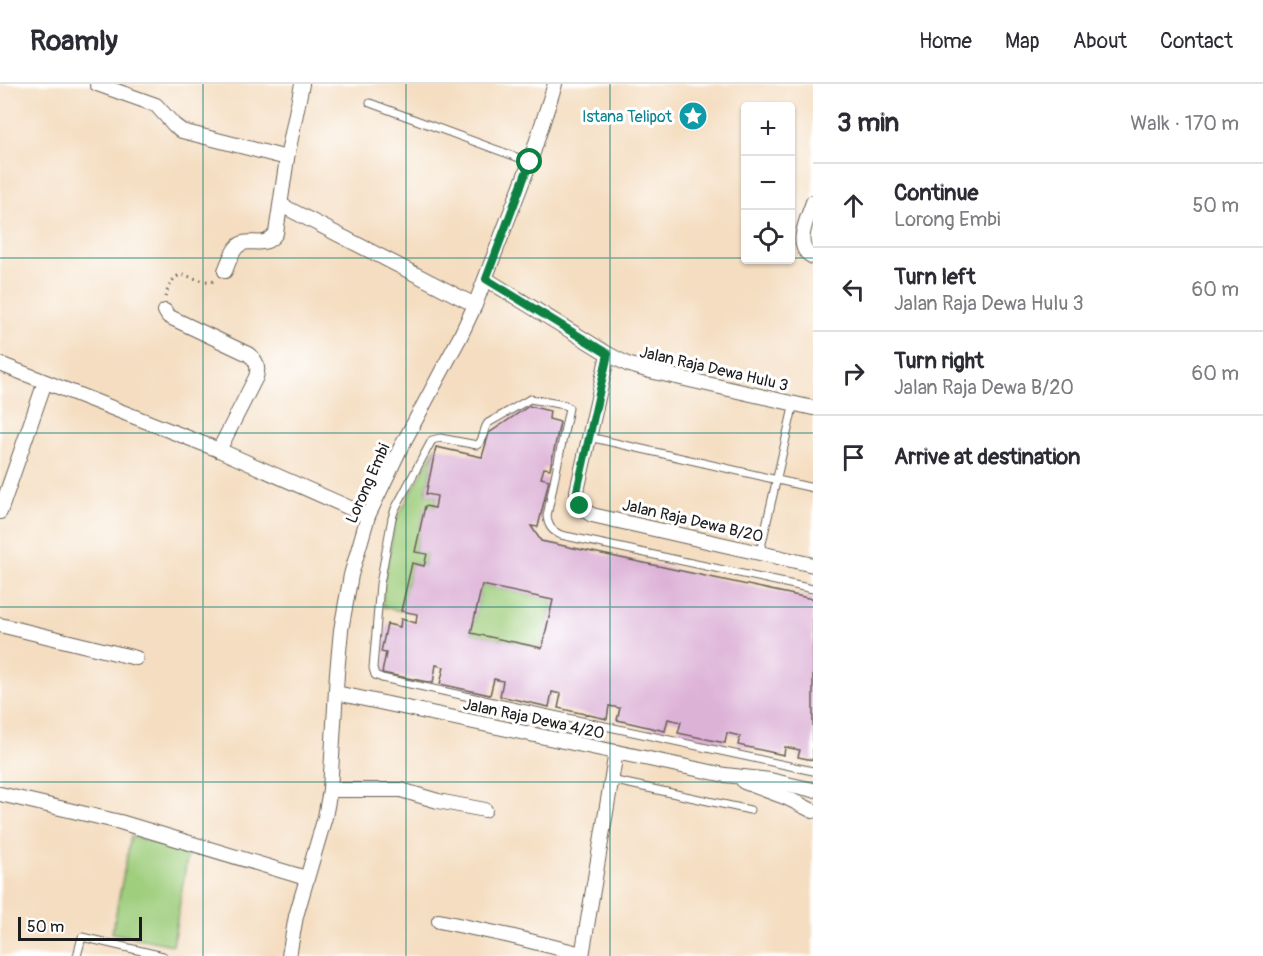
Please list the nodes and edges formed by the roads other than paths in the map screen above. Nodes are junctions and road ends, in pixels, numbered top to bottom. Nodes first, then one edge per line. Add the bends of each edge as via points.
1 (97, 84) edge
2 (302, 84) edge
3 (555, 84) edge
4 (370, 103) dead end
5 (287, 158) junction
6 (530, 162) junction
7 (813, 202) edge
8 (281, 205) junction
9 (813, 257) edge
10 (225, 271) road end
11 (486, 279) junction
12 (475, 306) junction
13 (165, 311) road end
14 (608, 354) junction
15 (0, 364) edge
16 (45, 382) junction
17 (794, 404) junction
18 (813, 408) edge
19 (589, 437) junction
20 (219, 450) junction
21 (776, 480) junction
22 (813, 488) edge
23 (0, 512) edge
24 (368, 516) junction
25 (760, 552) junction
26 (813, 564) edge
27 (813, 589) edge
28 (0, 625) edge
29 (136, 658) dead end
30 (336, 693) junction
31 (616, 752) junction
32 (813, 771) edge
33 (725, 775) junction
34 (611, 780) junction
35 (330, 790) junction
36 (813, 790) edge
37 (0, 794) edge
38 (485, 810) dead end
39 (750, 810) dead end
40 (813, 811) edge
41 (306, 878) junction
42 (439, 921) dead end
43 (582, 955) edge
44 (77, 956) edge
45 (163, 956) edge
46 (289, 956) edge

1 - 5 street via 156,105 182,130
2 - 5 street
3 - 6 street, Lorong Embi
4 - 6 lane
5 - 8 street
6 - 11 street, Lorong Embi
7 - 9 street via 802,241 804,250
8 - 10 street via 272,238 262,243 241,243
8 - 12 street
11 - 12 street, Lorong Embi
11 - 14 street, Jalan Raja Dewa Hulu 3
12 - 24 street, Lorong Embi
13 - 20 street via 168,316 248,354 257,364 256,377
14 - 17 street, Jalan Raja Dewa Hulu 3 via 650,371
14 - 19 street, Jalan Raja Dewa B/20
15 - 16 street
16 - 20 street
16 - 23 street
17 - 18 street, Jalan Raja Dewa Hulu 3
17 - 21 lane
19 - 21 lane
19 - 25 street, Jalan Raja Dewa B/20 via 577,491 577,499 586,512
20 - 24 street
21 - 22 lane
21 - 25 lane
24 - 30 street, Lorong Embi via 341,630
25 - 26 street, Jalan Raja Dewa B/20
27 - 32 lane via 555,532 548,516 569,408 530,399 488,423 477,445 432,440 392,518 380,584 373,668 375,675 382,678
28 - 29 street
30 - 31 street, Jalan Raja Dewa 4/20
30 - 35 street, Lorong Embi
31 - 33 street, Jalan Raja Dewa 4/20
31 - 34 street
33 - 36 street, Jalan Raja Dewa 4/20
33 - 40 street, Jalan Raja Dewa 4/20
34 - 39 lane
34 - 43 street
35 - 38 street via 401,790
35 - 41 street, Lorong Embi via 318,846
37 - 41 street via 120,822
41 - 46 street, Lorong Embi
42 - 43 street
44 - 45 lane via 82,937

